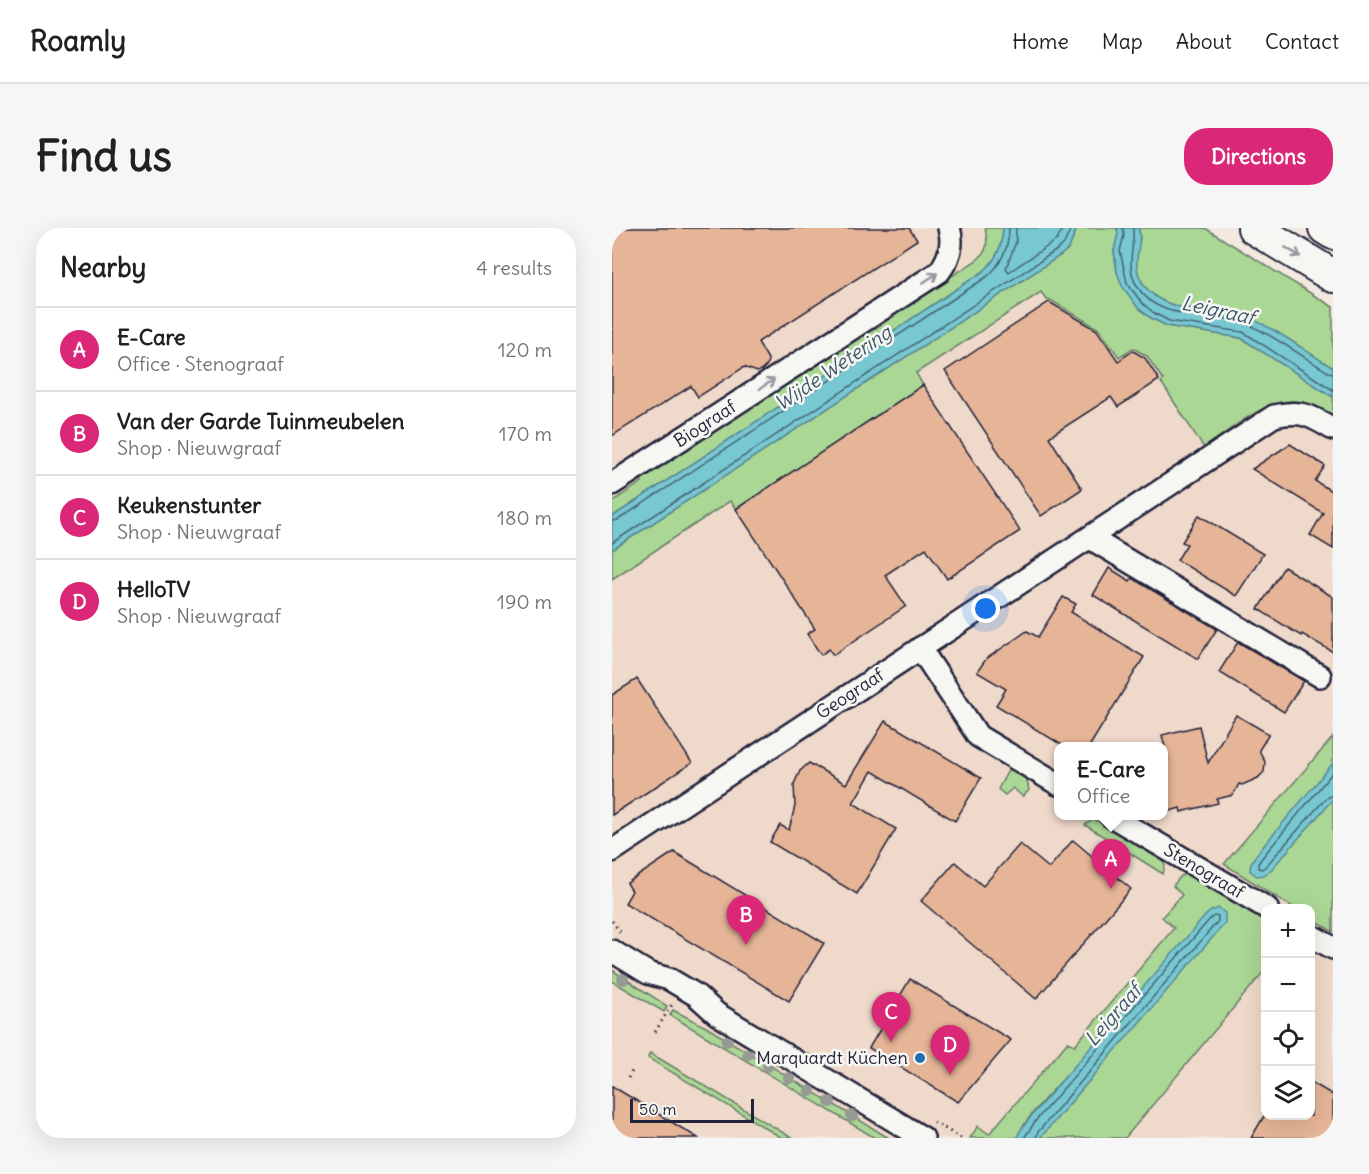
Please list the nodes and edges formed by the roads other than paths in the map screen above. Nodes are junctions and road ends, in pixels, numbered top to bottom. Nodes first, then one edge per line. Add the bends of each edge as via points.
1 (949, 228) edge
2 (1254, 228) edge
3 (1325, 228) edge
4 (1333, 233) edge
5 (1333, 276) edge
6 (1333, 429) edge
7 (612, 484) edge
8 (1090, 538) junction
9 (920, 648) junction
10 (1320, 676) dead end
11 (1054, 781) edge
12 (1118, 820) edge
13 (612, 851) edge
14 (1261, 905) edge
15 (1315, 937) edge
16 (1333, 948) edge
17 (612, 951) edge
18 (923, 1138) edge

7 -> 1 street, Biograaf via 939,272 951,249
2 -> 5 highway
3 - 4 highway
6 - 8 street, Geograaf via 1314,417 1292,412 1274,416
8 - 9 street, Geograaf
8 - 10 street
9 - 11 street via 978,736
9 - 13 street, Geograaf
12 - 14 street, Stenograaf
15 - 16 street
17 - 18 street via 648,973 683,987 717,1014

